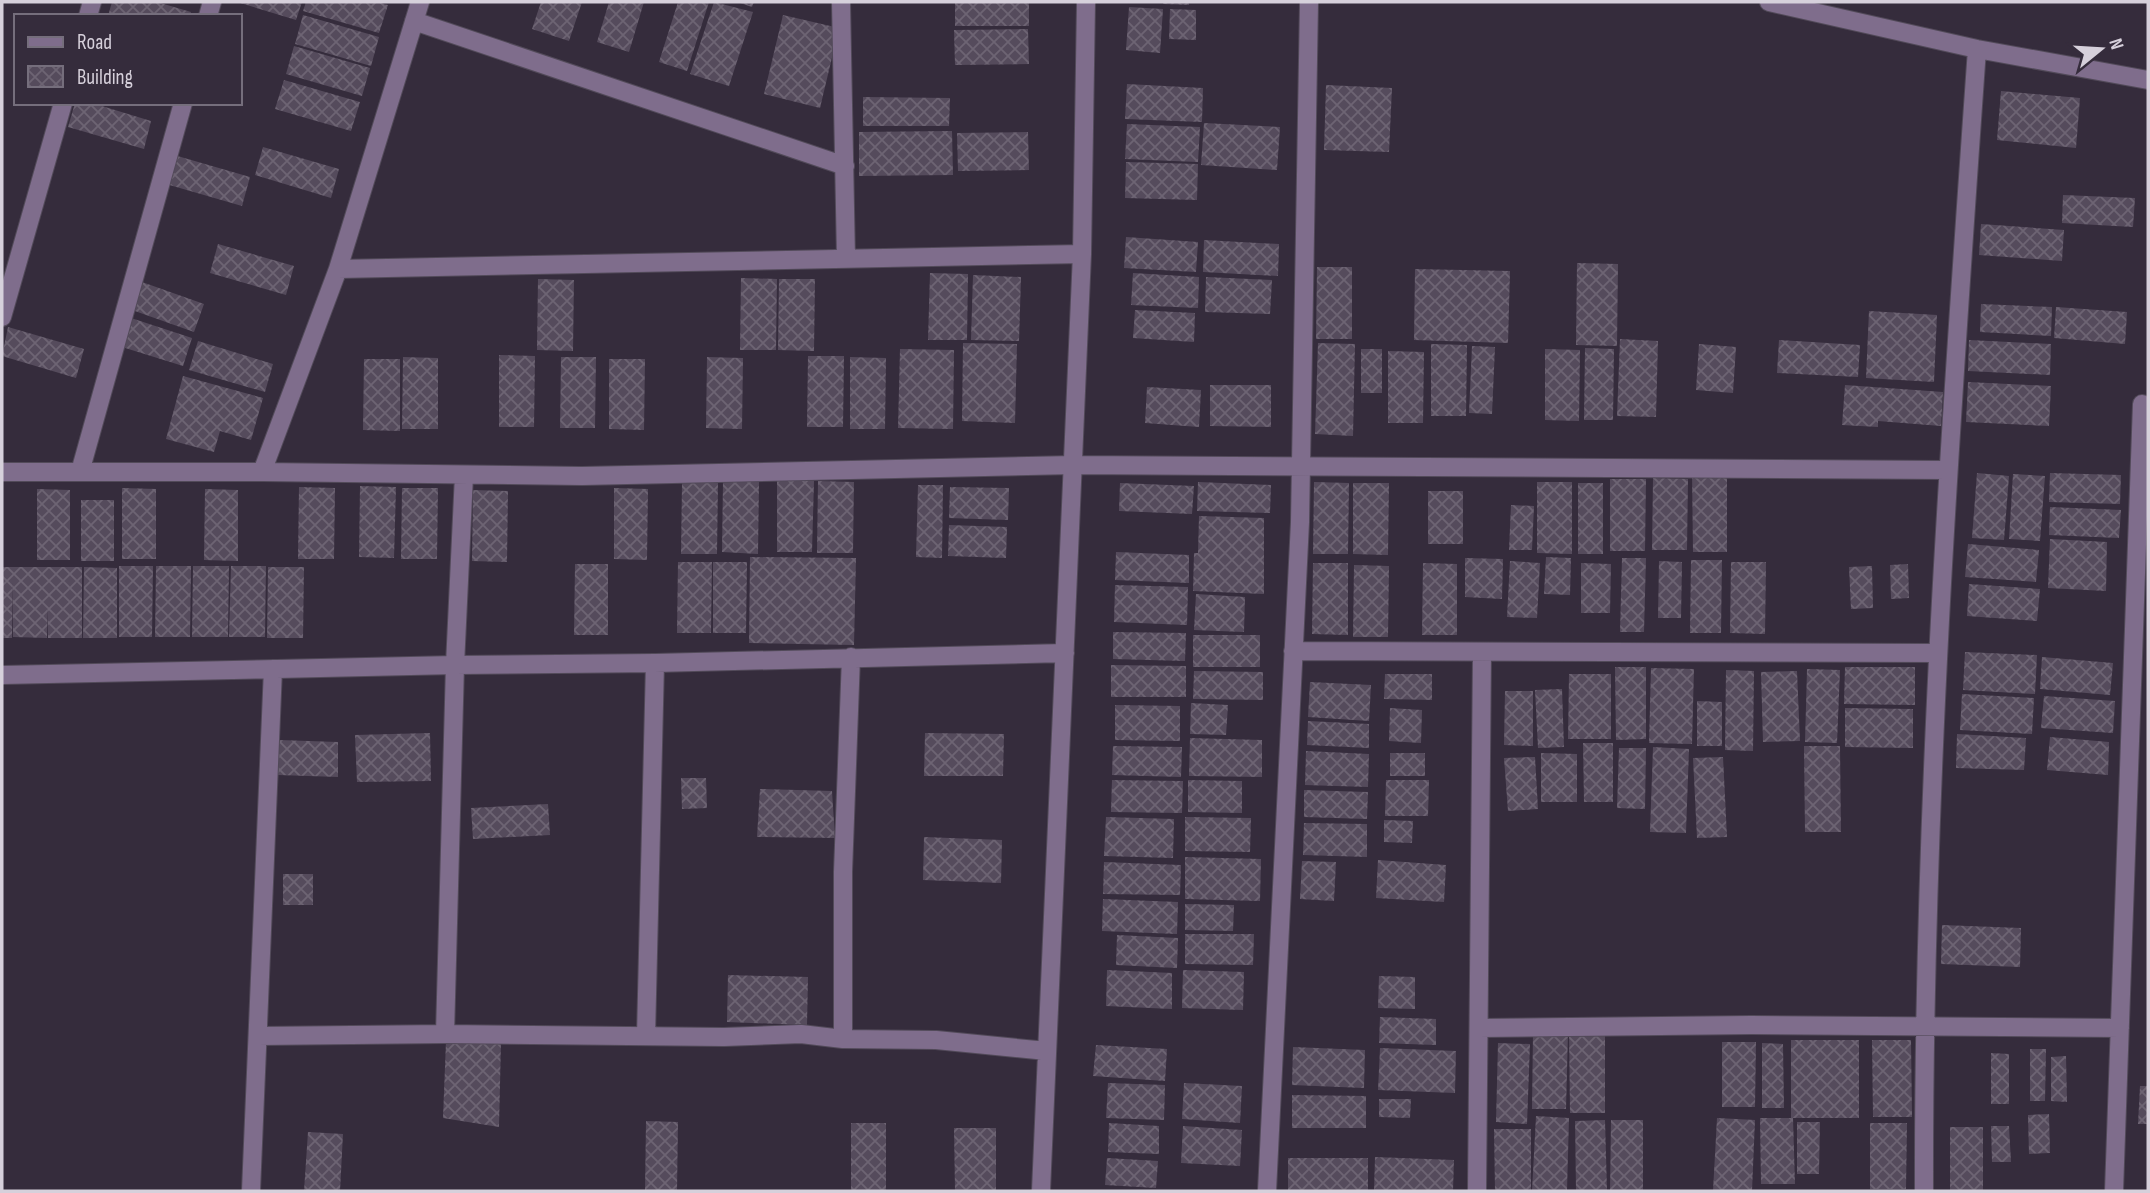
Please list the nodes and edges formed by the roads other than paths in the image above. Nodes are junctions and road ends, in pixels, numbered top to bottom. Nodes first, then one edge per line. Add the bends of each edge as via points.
1 (420, 2) edge
2 (841, 2) edge
3 (1086, 2) edge
4 (1309, 2) edge
5 (1769, 2) edge
6 (414, 22) junction
7 (1978, 49) junction
8 (2148, 80) edge
9 (62, 105) edge
10 (182, 105) edge
11 (845, 166) junction
12 (1082, 254) junction
13 (846, 259) junction
14 (338, 269) junction
15 (2, 317) edge
16 (2142, 404) dead end
17 (1073, 465) junction
18 (1301, 466) junction
19 (1948, 470) junction
20 (2, 472) edge
21 (80, 472) junction
22 (262, 472) junction
23 (464, 475) junction
24 (1293, 651) junction
25 (1482, 652) junction
26 (1065, 653) junction
27 (1938, 653) junction
28 (850, 657) junction
29 (655, 663) junction
30 (456, 665) junction
31 (273, 669) junction
32 (2, 675) edge
33 (1924, 1025) junction
34 (1479, 1028) junction
35 (2120, 1028) junction
36 (445, 1034) junction
37 (258, 1036) junction
38 (646, 1036) junction
39 (844, 1039) junction
40 (1047, 1051) junction
41 (251, 1191) edge
42 (1041, 1191) edge
43 (1266, 1191) edge
44 (1477, 1191) edge
45 (1924, 1191) edge
46 (2115, 1191) edge

1 - 6 street
2 - 11 street
3 - 12 street
4 - 18 street
5 - 7 street
6 - 11 street
6 - 14 street
7 - 8 street
7 - 19 street
9 - 15 street
10 - 21 street
11 - 13 street
12 - 13 street
12 - 17 street
13 - 14 street
14 - 22 street
16 - 35 street
17 - 18 street
17 - 23 street
17 - 26 street
18 - 19 street
18 - 24 street
19 - 27 street
20 - 21 street
21 - 22 street
22 - 23 street
23 - 30 street
24 - 25 street
24 - 43 street
25 - 27 street
25 - 34 street
26 - 28 street
26 - 40 street
27 - 33 street
28 - 29 street
28 - 39 street via 843,872
29 - 30 street
29 - 38 street
30 - 31 street
30 - 36 street
31 - 32 street
31 - 37 street
33 - 34 street
33 - 35 street
33 - 45 street
34 - 44 street
35 - 46 street
36 - 37 street
36 - 38 street
37 - 41 street
38 - 39 street via 801,1034
39 - 40 street via 936,1040
40 - 42 street

